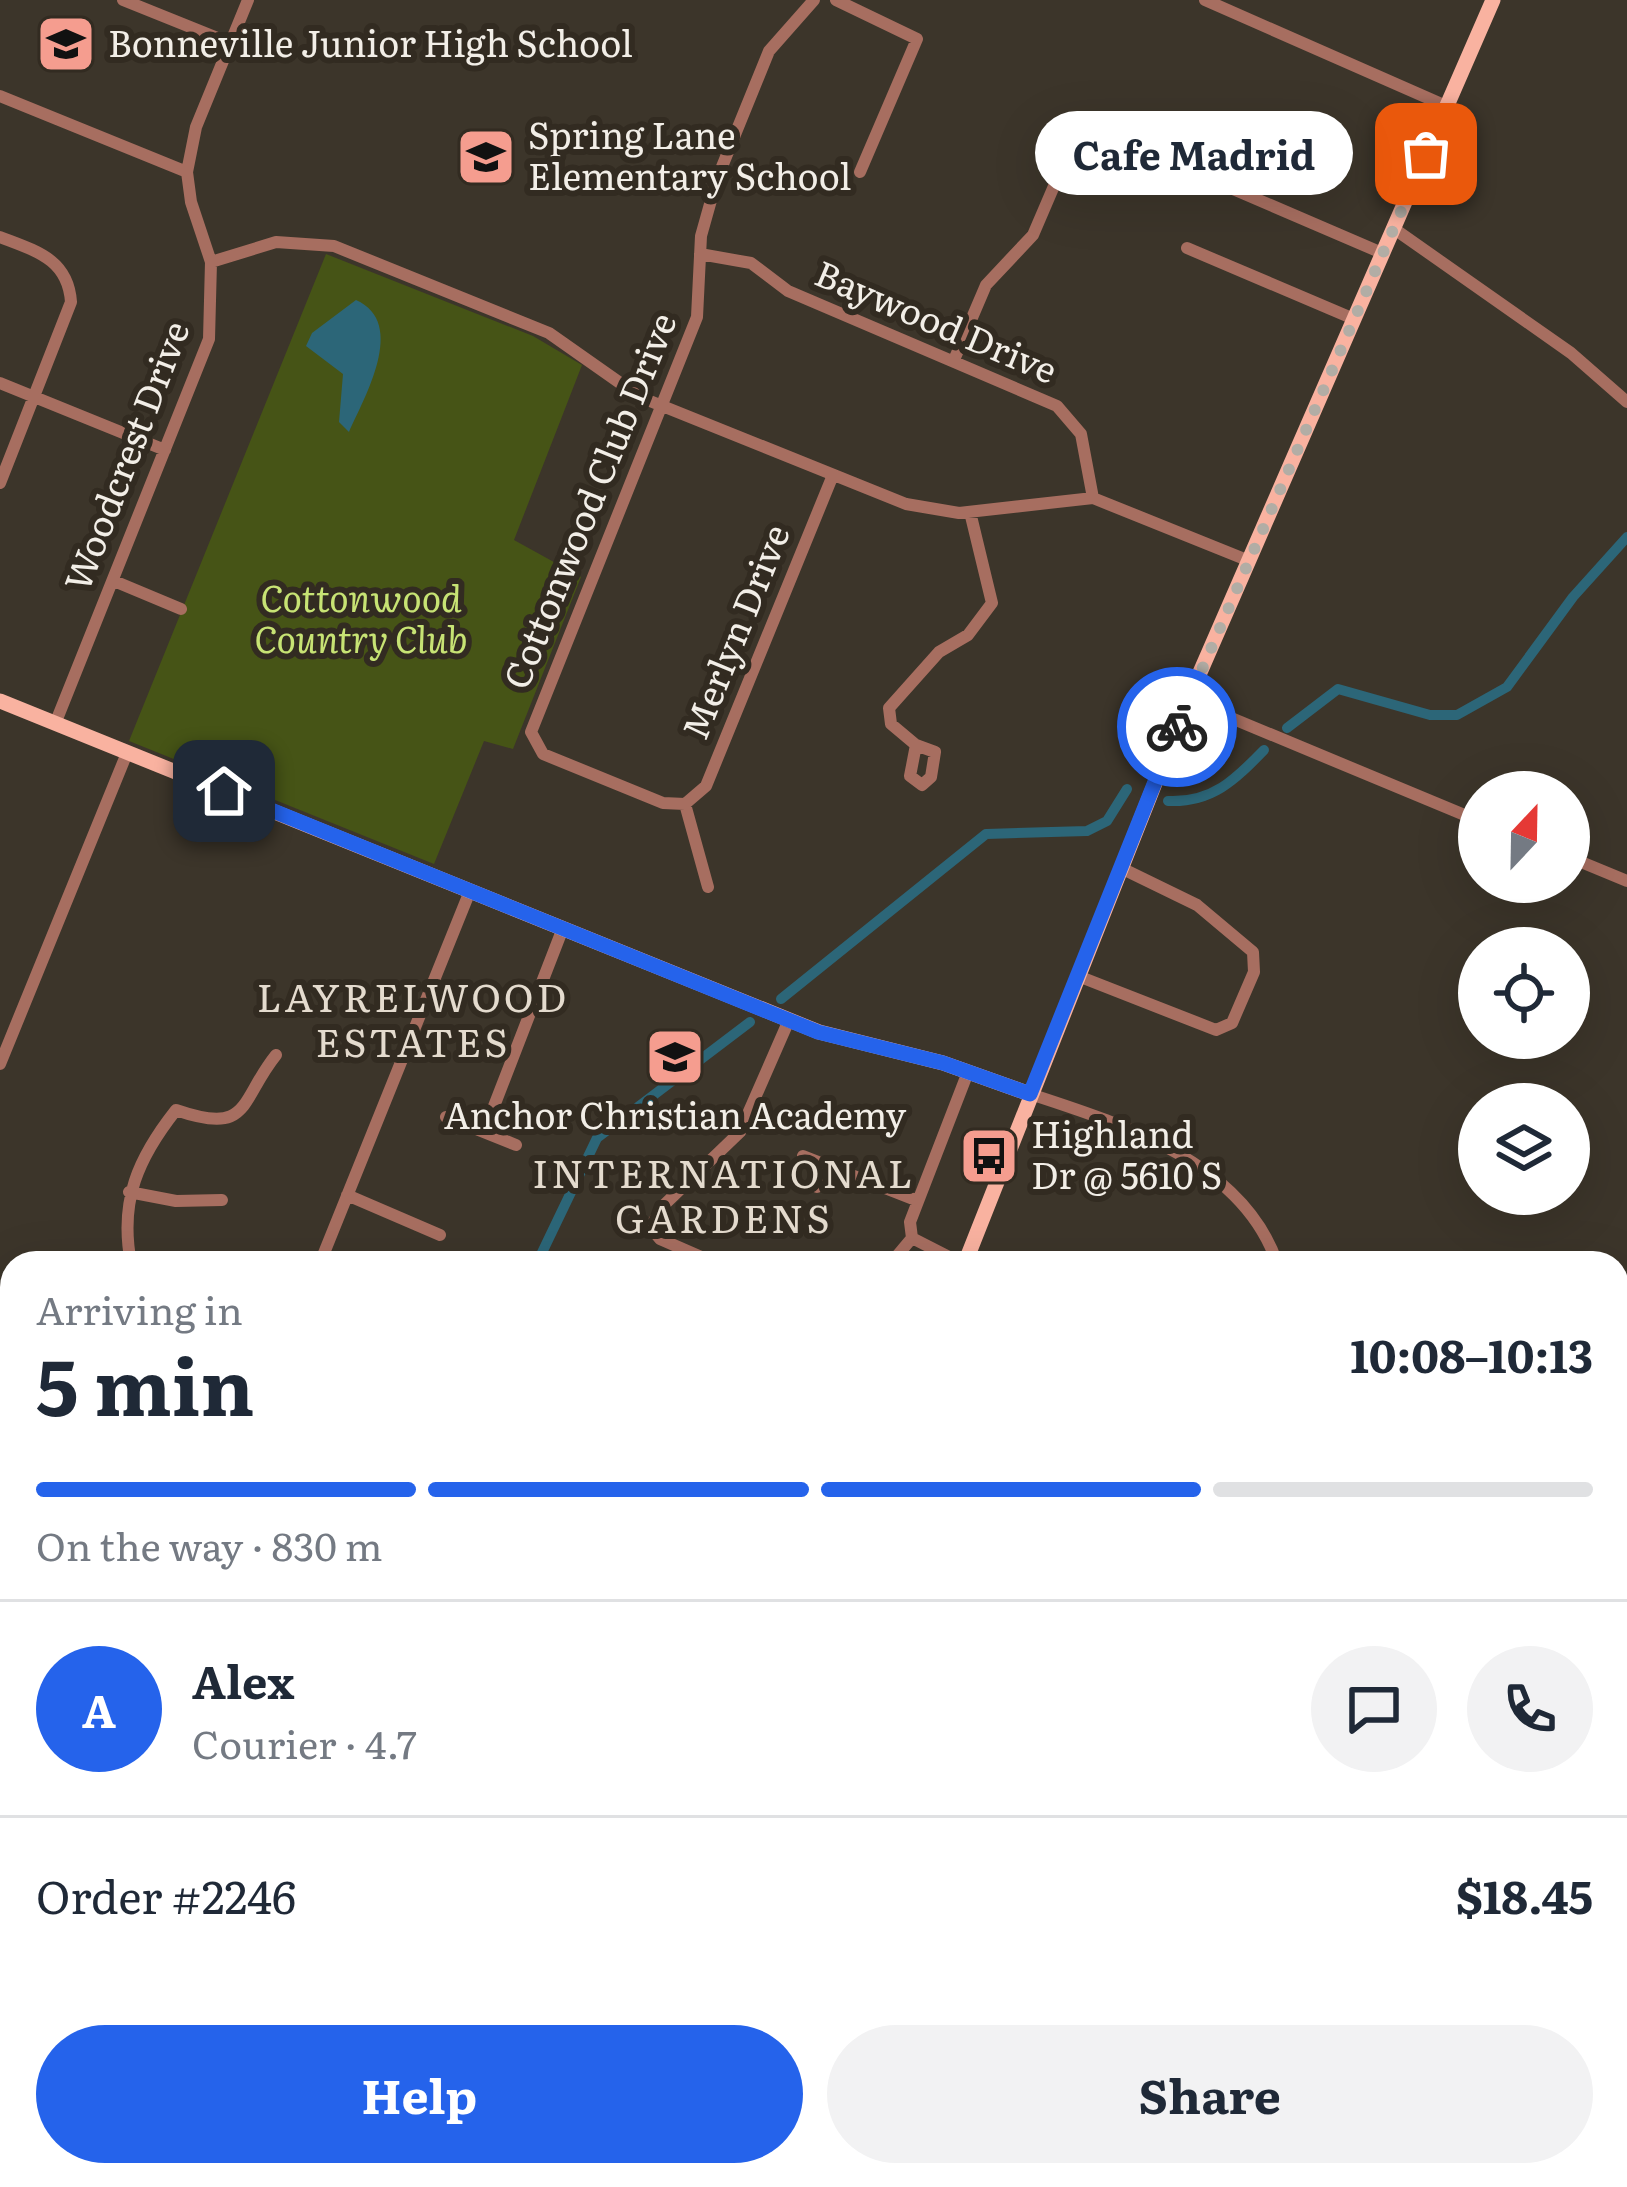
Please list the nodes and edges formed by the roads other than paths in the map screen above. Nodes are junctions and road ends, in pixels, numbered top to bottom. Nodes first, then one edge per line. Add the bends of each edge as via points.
1 (123, 0) edge
2 (248, 0) edge
3 (814, 0) edge
4 (836, 0) edge
5 (1205, 0) edge
6 (1492, 0) edge
7 (230, 43) junction
8 (0, 96) edge
9 (1447, 106) junction
10 (187, 172) junction
11 (860, 172) dead end
12 (1219, 184) dead end
13 (1054, 186) dead end
14 (1393, 228) junction
15 (0, 237) edge
16 (1186, 248) dead end
17 (1382, 253) junction
18 (700, 254) junction
19 (212, 262) junction
20 (1354, 319) junction
21 (954, 360) junction
22 (0, 383) edge
23 (35, 397) junction
24 (1627, 402) edge
25 (661, 405) junction
26 (165, 450) junction
27 (832, 475) junction
28 (0, 483) edge
29 (1093, 498) junction
30 (970, 512) junction
31 (1247, 560) junction
32 (114, 581) junction
33 (181, 608) dead end
34 (1188, 700) junction
35 (0, 701) edge
36 (56, 724) junction
37 (916, 746) dead end
38 (128, 752) junction
39 (685, 804) junction
40 (1458, 811) edge
41 (1590, 866) edge
42 (1121, 868) junction
43 (1627, 881) edge
44 (708, 887) dead end
45 (470, 891) junction
46 (563, 928) junction
47 (1078, 976) junction
48 (789, 1020) junction
49 (276, 1055) dead end
50 (0, 1064) edge
51 (968, 1072) junction
52 (1030, 1094) junction
53 (446, 1117) dead end
54 (484, 1132) junction
55 (516, 1145) dead end
56 (803, 1156) dead end
57 (826, 1165) junction
58 (817, 1187) dead end
59 (129, 1192) junction
60 (347, 1196) junction
61 (222, 1200) dead end
62 (919, 1201) junction
63 (440, 1235) dead end
64 (912, 1238) junction
65 (131, 1251) edge
66 (325, 1251) edge
67 (686, 1251) edge
68 (901, 1251) edge
69 (939, 1251) edge
70 (968, 1251) edge
71 (1271, 1251) edge

1 - 7 street
2 - 7 street, Woodcrest Drive
3 - 18 street, Cottonwood Club Drive via 763,63 711,195
4 - 11 street via 917,39
5 - 9 street
6 - 9 main road
7 - 10 street, Woodcrest Drive
8 - 10 street
9 - 14 main road
10 - 19 street, Woodcrest Drive
12 - 17 street
13 - 21 street via 1034,235 986,285
14 - 17 main road
14 - 24 street
15 - 23 street via 65,273 71,302
16 - 20 street
17 - 20 main road
18 - 21 street, Baywood Drive via 751,262 788,291
18 - 25 street, Cottonwood Club Drive via 701,303
19 - 25 street via 276,242 334,246 548,333
19 - 26 street, Woodcrest Drive via 209,339
20 - 31 main road
21 - 29 street, Baywood Drive via 1069,417 1088,453
22 - 23 street
23 - 26 street
23 - 28 street
25 - 27 street
25 - 39 street, Cottonwood Club Drive via 531,740 560,761 663,803
26 - 32 street, Woodcrest Drive
27 - 30 street via 916,508
27 - 39 street, Merlyn Drive via 711,776
29 - 30 street
29 - 31 street
30 - 37 street via 991,607 889,708 889,721
31 - 34 main road
32 - 33 street
32 - 36 street, Woodcrest Drive
34 - 40 street
34 - 42 main road
35 - 36 main road
36 - 38 main road
38 - 45 main road
38 - 50 street
39 - 44 street
41 - 43 street
42 - 47 main road
42 - 47 street via 1205,910 1253,952 1254,972 1232,1023 1216,1030
45 - 46 main road
45 - 60 street
46 - 48 main road
46 - 54 street
47 - 52 main road
48 - 51 main road
48 - 67 street via 740,1132 650,1227
49 - 59 street via 246,1108 231,1118 176,1110
51 - 52 main road
51 - 62 street
52 - 70 main road
52 - 71 street via 1216,1177 1257,1221
53 - 54 street
54 - 55 street
56 - 57 street
57 - 58 street
57 - 62 street
59 - 61 street
59 - 65 street
60 - 63 street
60 - 66 street
62 - 64 street
64 - 68 street
64 - 69 street

